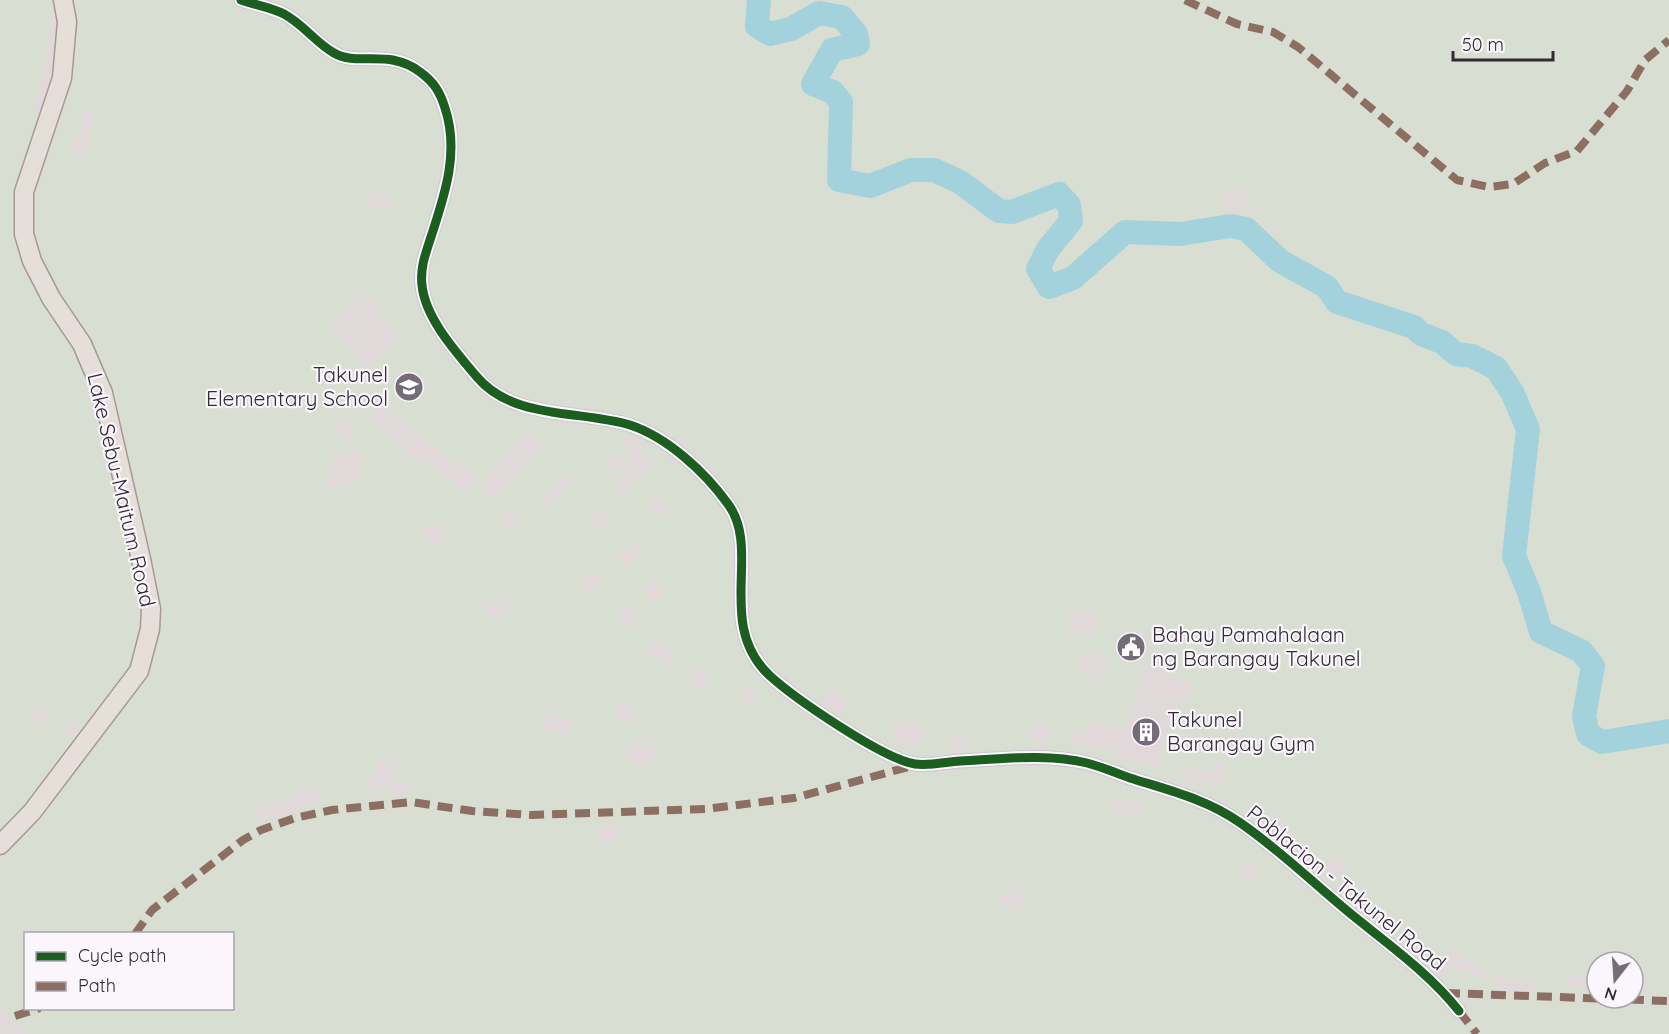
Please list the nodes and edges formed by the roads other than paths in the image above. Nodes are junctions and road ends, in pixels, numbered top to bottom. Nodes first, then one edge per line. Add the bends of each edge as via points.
1 (63, 0) edge
2 (241, 0) edge
3 (0, 845) edge
4 (1460, 1011) dead end

1 - 3 main road, Lake Sebu-Maitum Road via 67,22 62,78 24,192 24,234 32,261 82,344 103,393 151,609 147,650 139,670 32,812
2 - 4 street, Poblacion - Takunel Road via 287,15 334,54 393,59 414,67 433,82 442,97 453,138 448,178 423,261 425,302 480,382 502,396 534,408 610,420 647,432 679,453 728,503 740,522 739,594 743,622 757,661 769,675 822,714 894,758 917,764 1028,757 1062,759 1086,763 1217,808 1252,831 1403,955

